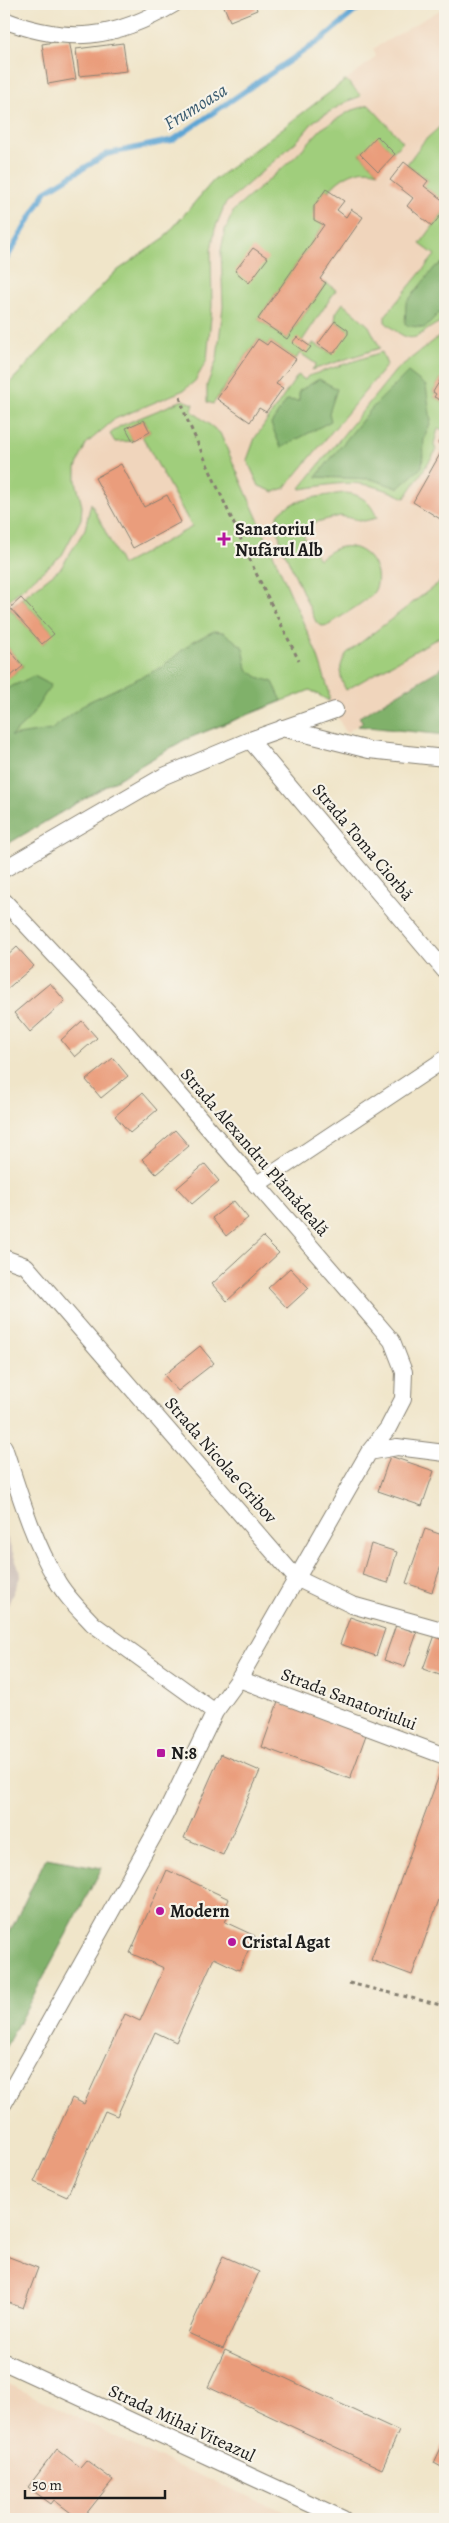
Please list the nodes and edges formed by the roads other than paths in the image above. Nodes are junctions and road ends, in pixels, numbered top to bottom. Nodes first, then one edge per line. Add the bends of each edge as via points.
1 (174, 4) edge
2 (4, 20) edge
3 (335, 710) dead end
4 (282, 728) junction
5 (250, 740) junction
6 (445, 758) edge
7 (4, 869) edge
8 (4, 901) edge
9 (445, 971) edge
10 (445, 1059) edge
11 (256, 1185) junction
12 (4, 1258) edge
13 (4, 1447) edge
14 (369, 1452) junction
15 (445, 1453) edge
16 (296, 1578) junction
17 (445, 1631) edge
18 (239, 1679) junction
19 (215, 1712) junction
20 (445, 1756) edge
21 (4, 2103) edge
22 (4, 2362) edge
23 (343, 2519) edge

1 - 2 street via 146,20 85,36 46,34
3 - 4 street
4 - 5 street
4 - 6 street via 369,750
5 - 7 street via 164,776
5 - 9 street, Strada Toma Ciorbă
8 - 11 street, Strada Alexandru Plămădeală via 110,1014
10 - 11 street
11 - 14 street, Strada Alexandru Plămădeală via 392,1341 404,1372 403,1399 388,1428
12 - 16 street, Strada Nicolae Gribov via 26,1266
13 - 19 street via 33,1533 56,1581 93,1624
14 - 15 street via 397,1447
14 - 16 street, Strada Alexandru Plămădeală
16 - 17 street, Strada Nicolae Gribov via 352,1605
16 - 18 street, Strada Alexandru Plămădeală
18 - 19 street, Strada Alexandru Plămădeală
18 - 20 street, Strada Sanatoriului
19 - 21 street, Strada Alexandru Plămădeală via 165,1815
22 - 23 street, Strada Mihai Viteazul

